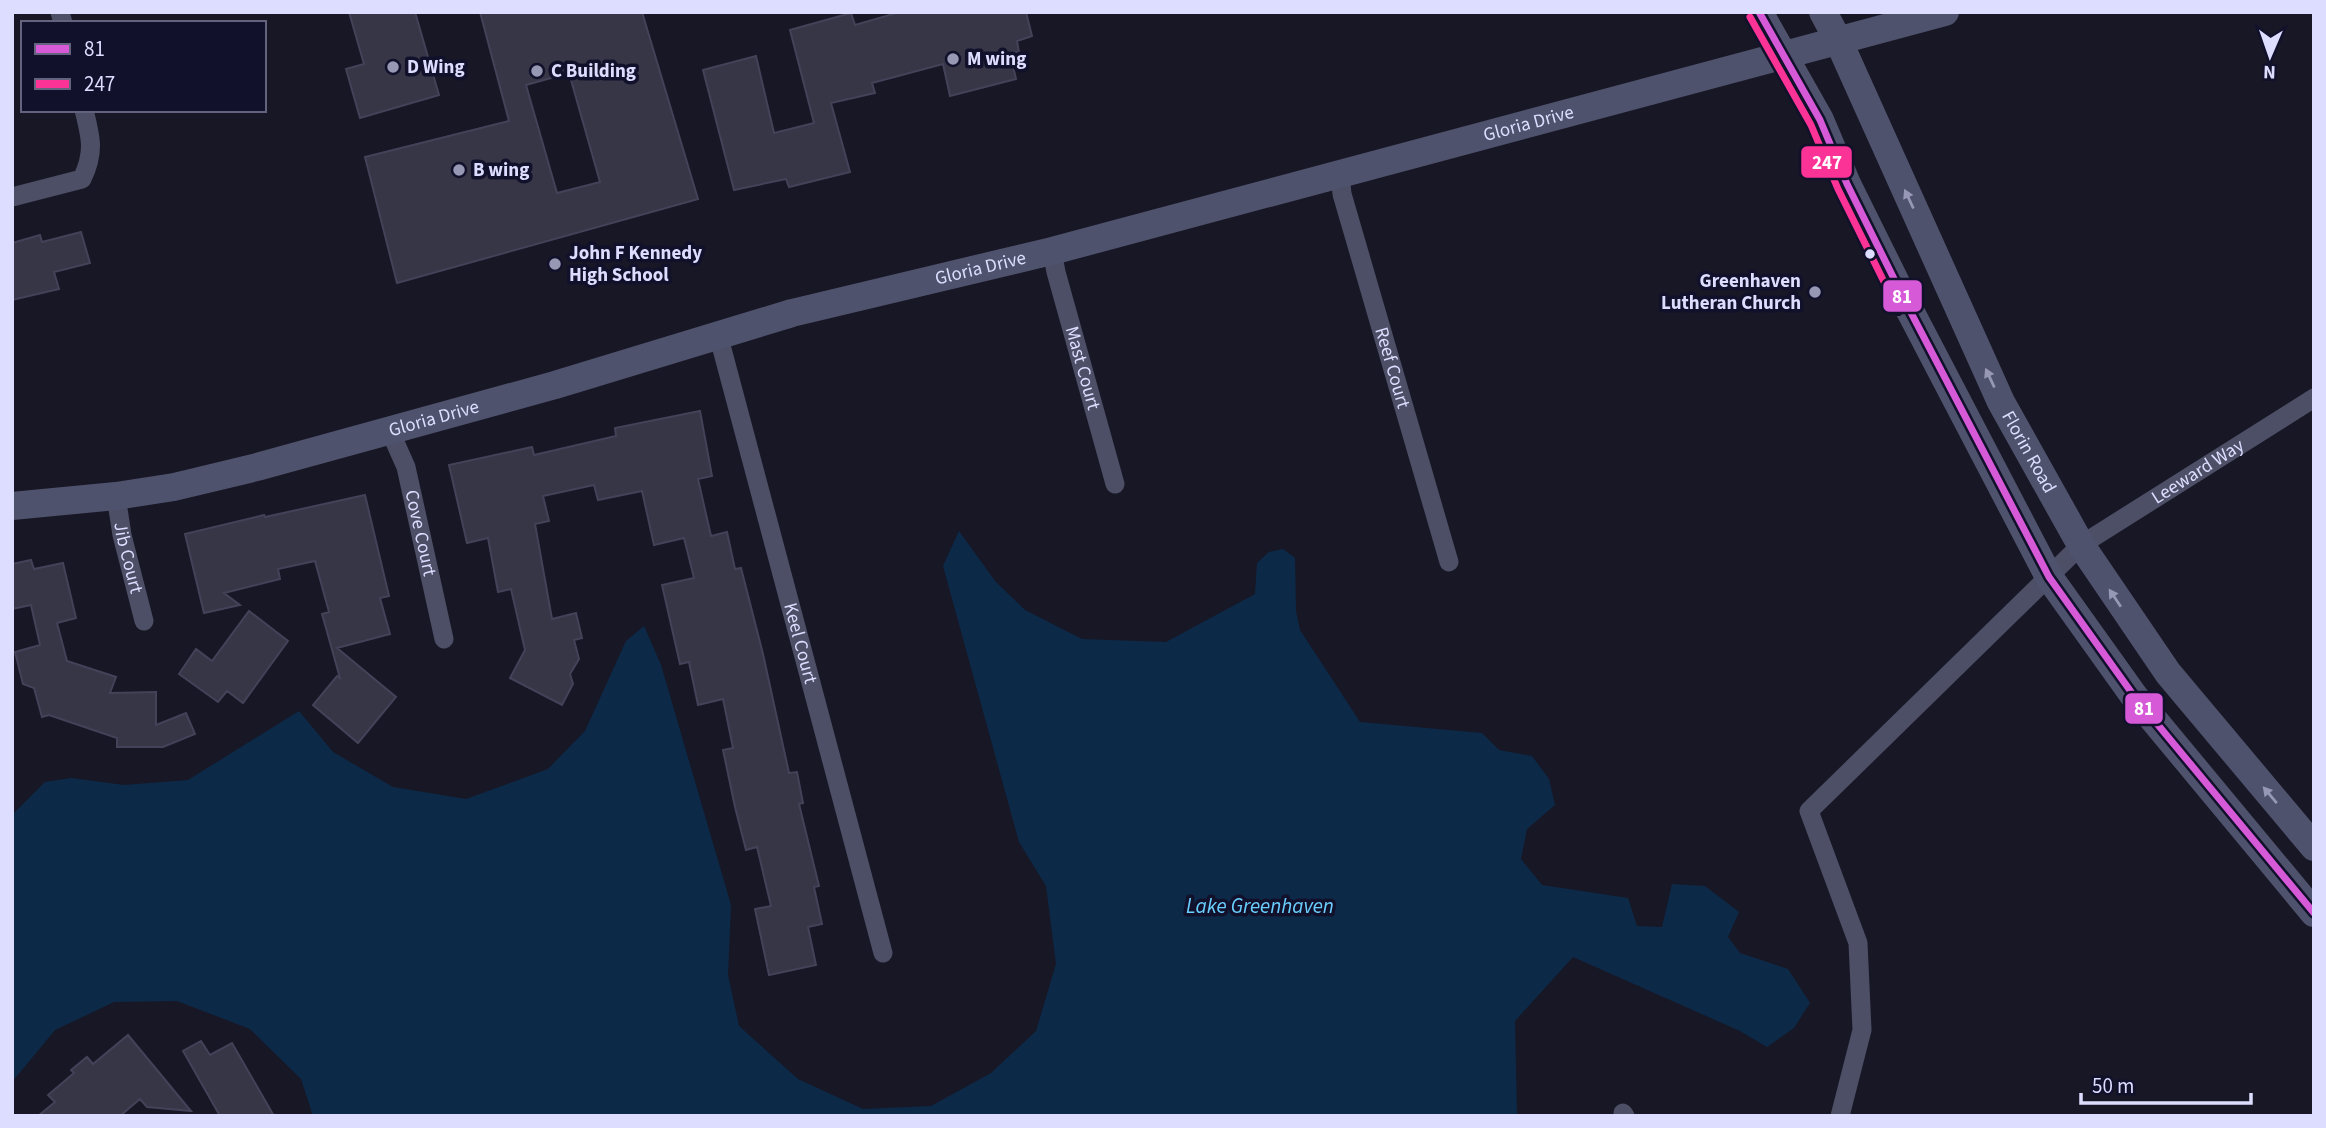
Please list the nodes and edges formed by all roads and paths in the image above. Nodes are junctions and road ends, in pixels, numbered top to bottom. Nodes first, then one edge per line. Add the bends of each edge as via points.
1 (1759, 12) edge
2 (1823, 12) edge
3 (1945, 12) edge
4 (1839, 41) junction
5 (1784, 54) junction
6 (85, 112) edge
7 (1340, 174) junction
8 (12, 197) edge
9 (1052, 251) junction
10 (718, 334) junction
11 (2314, 398) edge
12 (390, 431) junction
13 (1115, 484) dead end
14 (116, 496) junction
15 (12, 506) edge
16 (2081, 545) junction
17 (1449, 562) dead end
18 (2049, 577) junction
19 (144, 621) dead end
20 (444, 639) dead end
21 (2314, 847) edge
22 (2314, 913) edge
23 (883, 953) dead end
24 (1840, 1116) edge

1 - 5 main road, Florin Road
2 - 4 main road, Florin Road
3 - 4 main road, Gloria Drive
4 - 5 main road, Gloria Drive
16 -> 4 main road, Florin Road via 2001,402
5 - 7 main road, Gloria Drive
5 - 18 main road, Florin Road via 1901,293
6 - 8 street via 92,139 82,179
7 - 9 main road, Gloria Drive
7 - 17 street, Reef Court
9 - 10 main road, Gloria Drive
9 - 13 street, Mast Court
10 - 12 main road, Gloria Drive
10 - 23 street, Keel Court
11 - 16 street, Leeward Way
12 - 14 main road, Gloria Drive via 174,487
12 - 20 street, Cove Court via 405,467
14 - 15 main road, Gloria Drive
14 - 19 street, Jib Court
16 - 18 street, Leeward Way
21 -> 16 main road, Florin Road via 2168,673
18 - 22 main road, Florin Road via 2134,696
18 - 24 street, Leeward Way via 1809,811 1858,943 1862,1030

